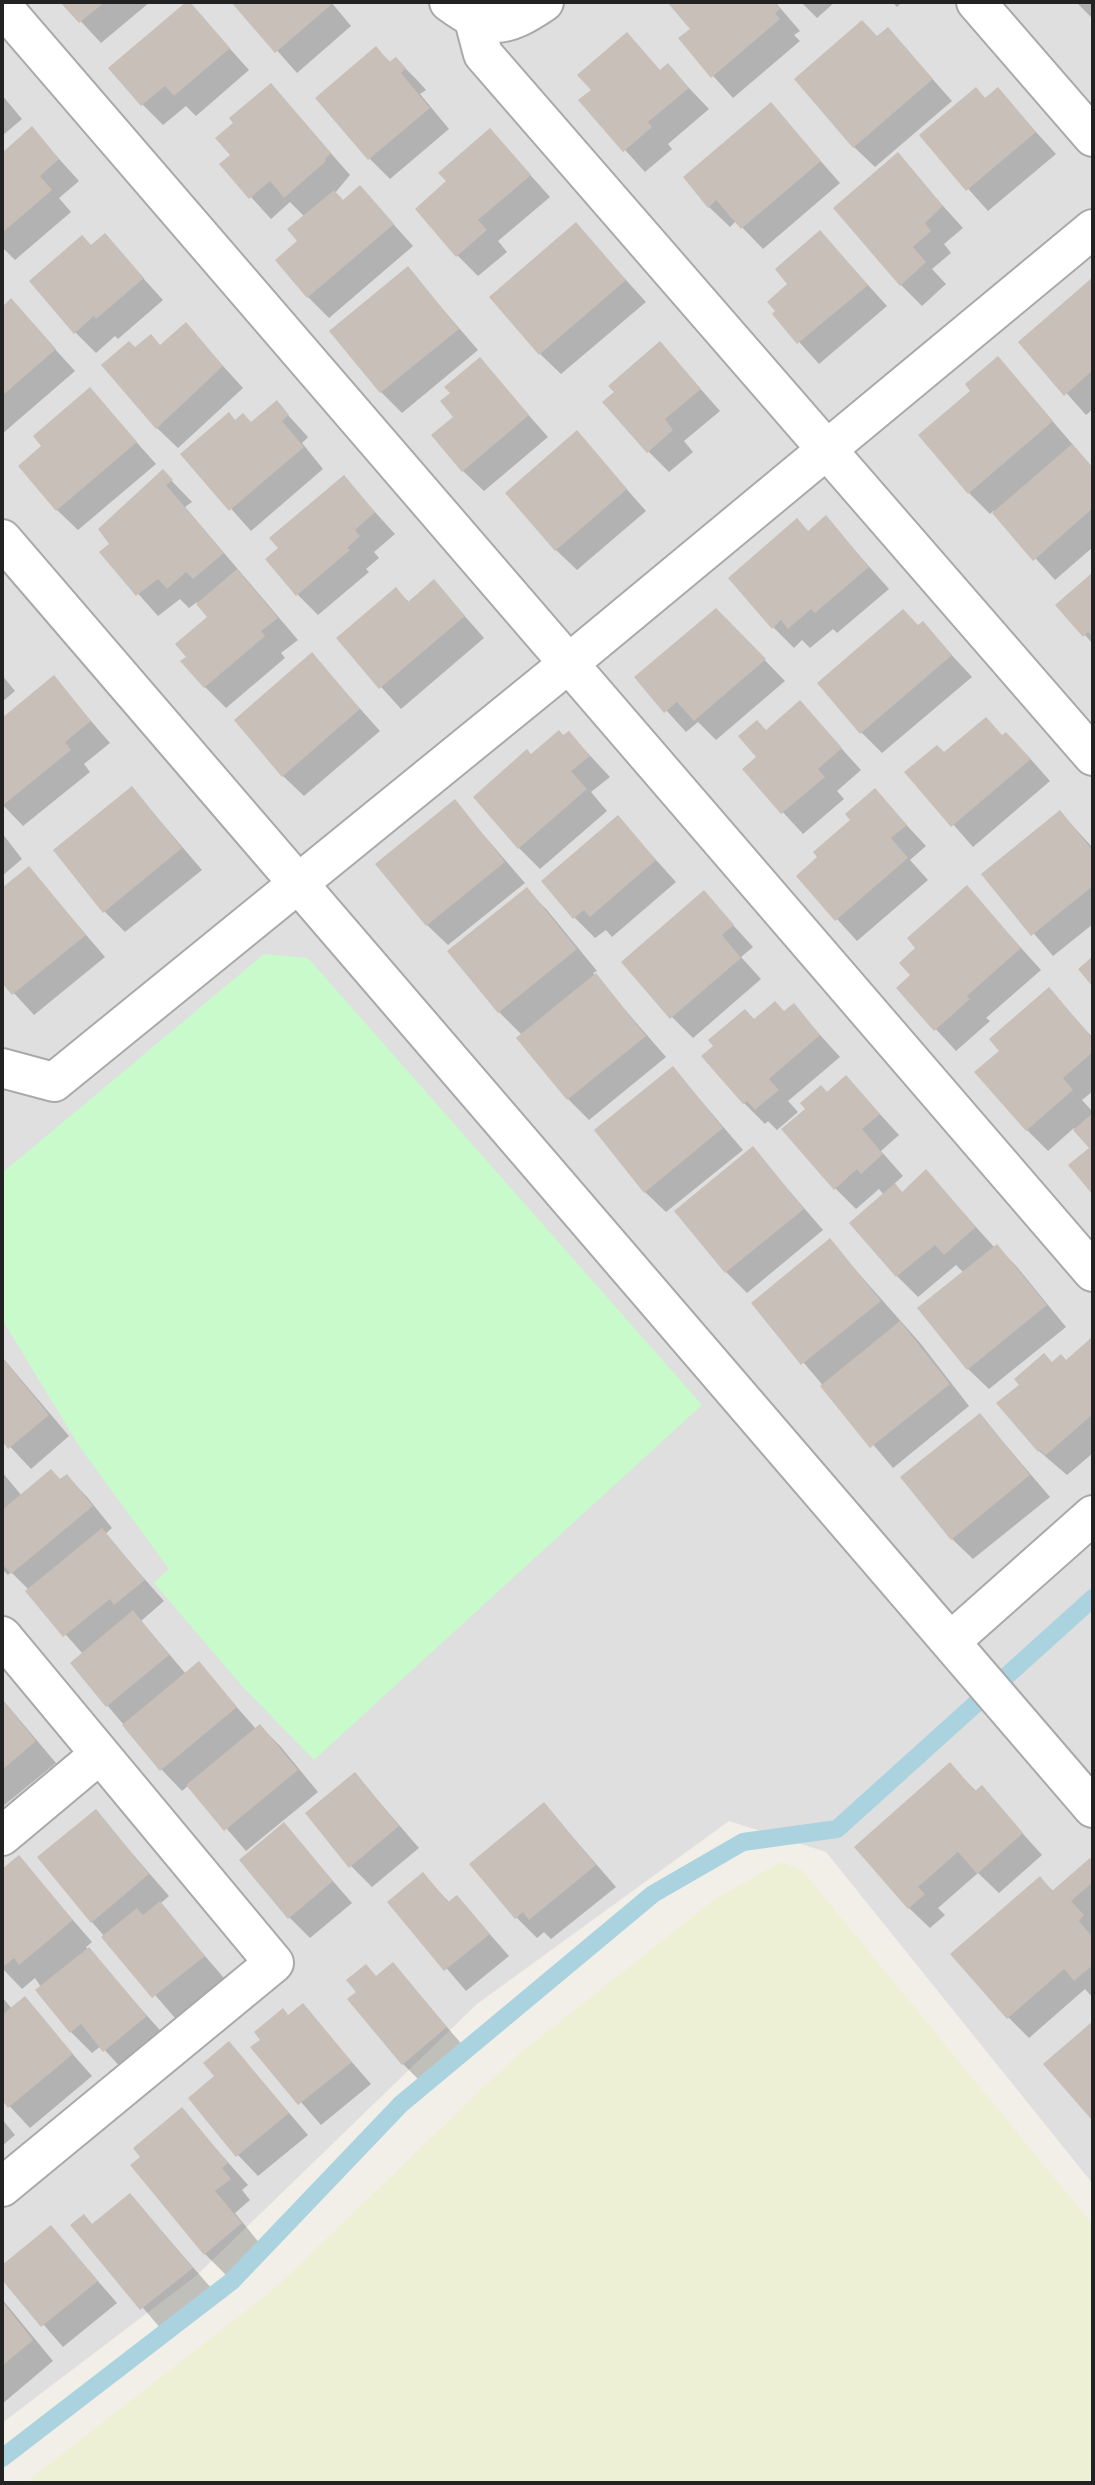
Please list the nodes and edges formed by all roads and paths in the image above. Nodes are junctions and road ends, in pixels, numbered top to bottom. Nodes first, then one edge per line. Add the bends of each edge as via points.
1 (544, 2) edge
2 (976, 2) edge
3 (2, 6) edge
4 (462, 11) edge
5 (1093, 137) edge
6 (1093, 229) edge
7 (828, 449) junction
8 (2, 539) edge
9 (568, 664) junction
10 (1093, 756) edge
11 (299, 884) junction
12 (2, 1068) edge
13 (1093, 1272) edge
14 (1093, 1515) edge
15 (2, 1636) edge
16 (950, 1642) junction
17 (100, 1754) junction
18 (1093, 1808) edge
19 (2, 1836) edge
20 (2, 2187) edge

1 - 4 street via 506,23
2 - 5 street
3 - 9 street
4 - 7 street via 483,54
6 - 7 street
7 - 9 street
7 - 10 street
8 - 11 street
9 - 11 street
9 - 13 street
11 - 12 street via 54,1082
11 - 16 street
14 - 16 street
15 - 17 street
16 - 18 street
17 - 19 street
17 - 20 street via 274,1963

